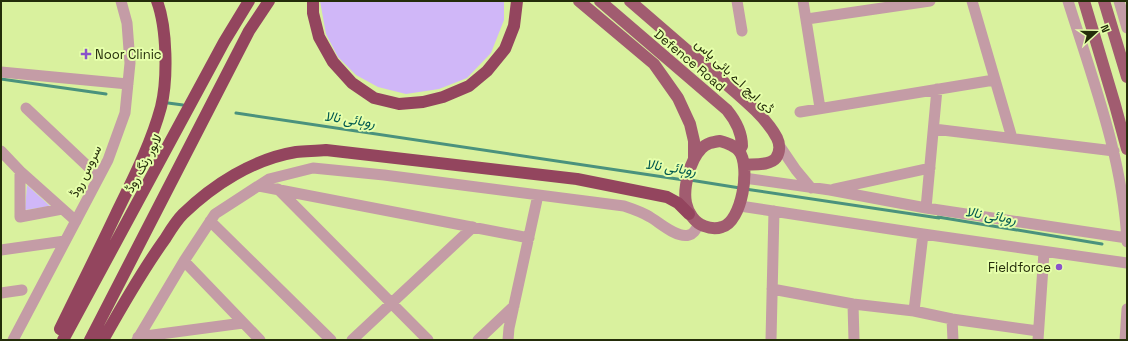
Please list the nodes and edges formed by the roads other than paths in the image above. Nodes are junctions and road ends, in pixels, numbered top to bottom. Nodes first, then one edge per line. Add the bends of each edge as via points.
1 (121, 1) edge
2 (157, 1) edge
3 (249, 1) edge
4 (269, 1) edge
5 (313, 1) edge
6 (517, 1) edge
7 (580, 1) edge
8 (600, 1) edge
9 (630, 1) edge
10 (737, 1) edge
11 (804, 1) edge
12 (930, 1) edge
13 (972, 1) edge
14 (1068, 1) edge
15 (1084, 1) edge
16 (1104, 1) edge
17 (1119, 1) edge
18 (807, 19) junction
19 (1127, 28) edge
20 (742, 31) dead end
21 (1, 72) edge
22 (1127, 76) edge
23 (994, 80) junction
24 (128, 84) junction
25 (937, 89) junction
26 (26, 108) dead end
27 (820, 108) junction
28 (800, 112) dead end
29 (934, 129) junction
30 (1012, 138) junction
31 (779, 145) junction
32 (1127, 149) edge
33 (1, 151) edge
34 (739, 151) junction
35 (1114, 151) junction
36 (694, 159) junction
37 (744, 165) junction
38 (930, 168) junction
39 (20, 170) junction
40 (98, 177) junction
41 (744, 178) junction
42 (259, 186) junction
43 (811, 188) junction
44 (278, 189) junction
45 (830, 190) junction
46 (538, 195) junction
47 (740, 206) junction
48 (62, 208) junction
49 (926, 208) junction
50 (774, 211) junction
51 (690, 214) junction
52 (76, 221) junction
53 (210, 221) junction
54 (699, 224) junction
55 (472, 227) junction
56 (923, 234) junction
57 (529, 238) junction
58 (1127, 238) edge
59 (65, 242) junction
60 (1127, 242) edge
61 (1, 250) edge
62 (1044, 252) junction
63 (184, 261) junction
64 (1127, 263) edge
65 (772, 289) junction
66 (22, 290) dead end
67 (1, 292) edge
68 (391, 303) junction
69 (853, 304) junction
70 (514, 306) junction
71 (1127, 309) edge
72 (914, 311) junction
73 (952, 319) junction
74 (243, 322) junction
75 (1038, 335) edge
76 (138, 339) edge
77 (13, 340) edge
78 (55, 340) edge
79 (63, 340) edge
80 (90, 340) edge
81 (103, 340) edge
82 (260, 340) edge
83 (331, 340) edge
84 (352, 340) edge
85 (428, 340) edge
86 (478, 340) edge
87 (508, 340) edge
88 (771, 340) edge
89 (854, 340) edge
90 (953, 340) edge
91 (1125, 340) edge

1 - 24 street, سروس روڈ via 127,23 130,63
2 - 78 highway via 165,45 161,106 130,186
3 - 79 highway, لاہور رنگ روڈ via 224,42
4 - 80 highway via 249,31
5 - 6 highway via 319,37 333,62 352,83 374,98 399,104 443,97 469,86 487,71 505,49 514,26
7 - 36 main road, Defence Road via 654,64 678,98 690,124 694,141
8 - 34 main road, Defence Road via 727,110 739,129 742,146
9 - 31 main road, ڈی ایچ اے بائی پاس via 749,104 769,126
10 - 20 street
11 - 18 street
12 - 18 street
13 - 23 street
14 - 35 street
15 - 32 main road
16 - 22 main road
17 - 19 street
18 - 27 street
21 - 24 street
23 - 25 street
23 - 30 street
24 - 40 street, سروس روڈ via 125,113 108,160
25 - 27 street
25 - 29 street
26 - 40 street
27 - 28 street
29 - 30 street
29 - 38 street
30 - 35 street
31 - 37 main road via 775,159 770,162
31 - 43 street
33 - 39 street
34 - 36 main road via 728,143 712,142 701,148
34 - 37 main road
35 - 58 street
36 - 51 main road via 686,191 686,203
37 - 41 main road
38 - 45 street
38 - 49 street
39 - 48 street
39 - 48 street via 20,217
40 - 52 street, سروس روڈ
41 - 43 street
41 - 47 main road
42 - 44 street
42 - 46 street via 269,179 312,168
42 - 53 street via 215,214
43 - 45 street
44 - 55 street
44 - 68 street
45 - 49 street
46 - 54 street via 624,206 651,217 683,236 693,233
46 - 57 street
47 - 50 street
47 - 54 main road via 732,219 722,227 710,228
48 - 52 street
49 - 58 street
50 - 56 street
50 - 65 street
51 - 54 main road
51 - 81 highway via 667,197 577,179 326,150 296,152 257,164 233,176 182,215 153,256
52 - 59 street, سروس روڈ
53 - 63 street
53 - 83 street
55 - 57 street
55 - 68 street
56 - 62 street
56 - 72 street
57 - 70 street
58 - 60 street
59 - 61 street
59 - 77 street, سروس روڈ
62 - 64 street
62 - 75 street
63 - 74 street
63 - 76 street
65 - 69 street
65 - 88 street
66 - 67 street
68 - 84 street
68 - 85 street
69 - 72 street
69 - 89 street
70 - 86 street
70 - 87 street
71 - 91 street
72 - 73 street
73 - 75 street
73 - 90 street
74 - 76 street
74 - 82 street

